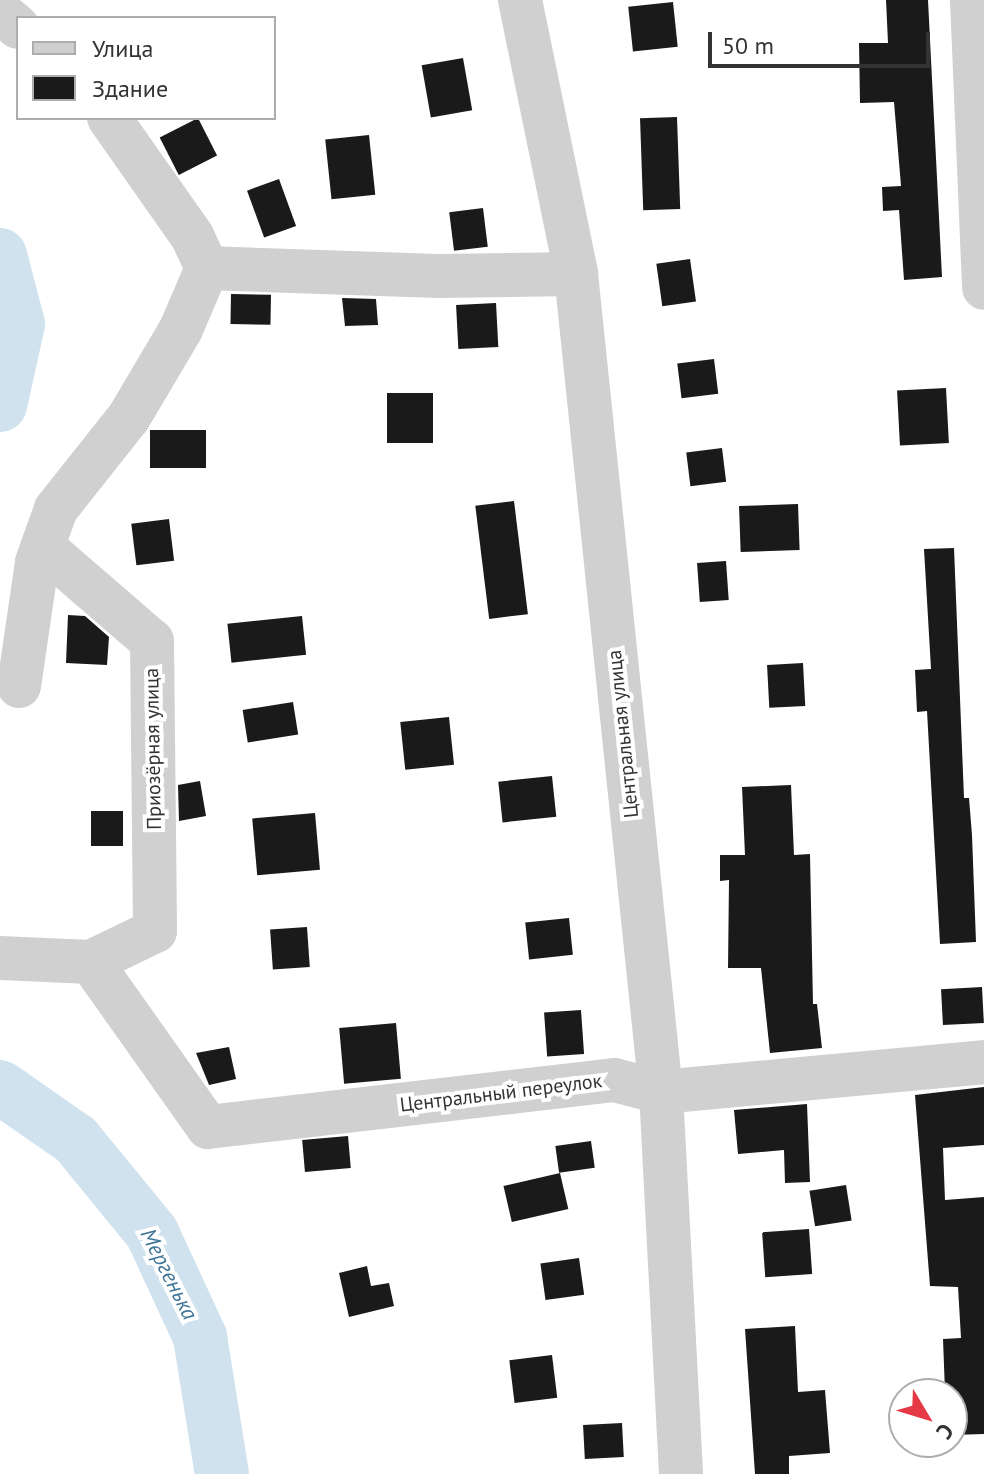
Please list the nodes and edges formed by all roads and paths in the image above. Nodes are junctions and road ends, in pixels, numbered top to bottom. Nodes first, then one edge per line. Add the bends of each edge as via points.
1 (520, 0) edge
2 (972, 0) edge
3 (0, 12) edge
4 (16, 25) edge
5 (110, 120) edge
6 (207, 268) junction
7 (576, 274) junction
8 (984, 288) edge
9 (43, 547) junction
10 (19, 686) dead end
11 (0, 958) edge
12 (91, 962) junction
13 (984, 1062) edge
14 (661, 1092) junction
15 (681, 1474) edge

1 - 7 street, Центральная улица
2 - 8 street
3 - 4 street
5 - 6 street via 192,236
6 - 7 street via 439,276
6 - 9 street via 181,329 129,417 56,509
7 - 14 street, Центральная улица
9 - 10 street
9 - 12 street, Приозёрная улица via 152,641 155,931
11 - 12 street, Приозёрная улица
12 - 14 street, Центральный переулок via 208,1127 614,1080
13 - 14 street, Центральный переулок
14 - 15 street, Центральная улица

